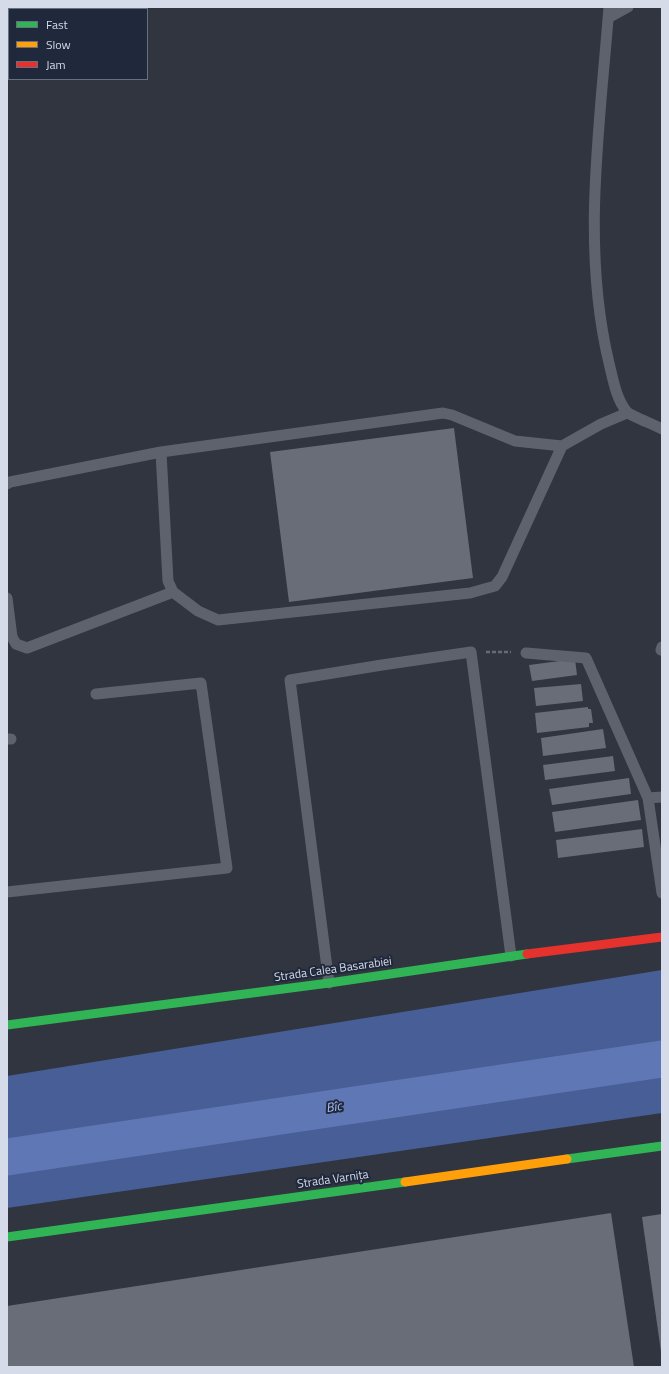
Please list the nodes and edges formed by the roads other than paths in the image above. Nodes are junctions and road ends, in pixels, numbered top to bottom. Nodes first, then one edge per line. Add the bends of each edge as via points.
1 (628, 7) edge
2 (609, 12) edge
3 (627, 413) junction
4 (662, 429) edge
5 (562, 446) junction
6 (160, 452) junction
7 (7, 484) edge
8 (173, 592) junction
9 (7, 598) edge
10 (526, 652) road end
11 (96, 694) dead end
12 (662, 797) edge
13 (648, 798) junction
14 (7, 892) edge
15 (662, 894) edge
16 (662, 937) edge
17 (511, 956) junction
18 (329, 983) junction
19 (7, 1025) edge
20 (662, 1146) edge
21 (7, 1237) edge

1 - 2 lane
2 - 3 lane via 595,187 596,269 605,345 618,393
3 - 4 lane
3 - 5 lane
5 - 6 lane via 515,441 452,414 443,413
5 - 8 lane via 502,577 495,586 470,593 218,620 198,611
6 - 7 lane
6 - 8 lane via 168,581
8 - 9 lane via 27,648 16,644 12,637
10 - 13 lane via 586,658
11 - 14 lane via 201,683 227,868
12 - 13 lane
13 - 15 lane
16 - 17 main road, Strada Calea Basarabiei
17 - 18 main road, Strada Calea Basarabiei
17 - 18 lane via 472,652 382,665 290,680
18 - 19 main road, Strada Calea Basarabiei
20 - 21 main road, Strada Varnița

